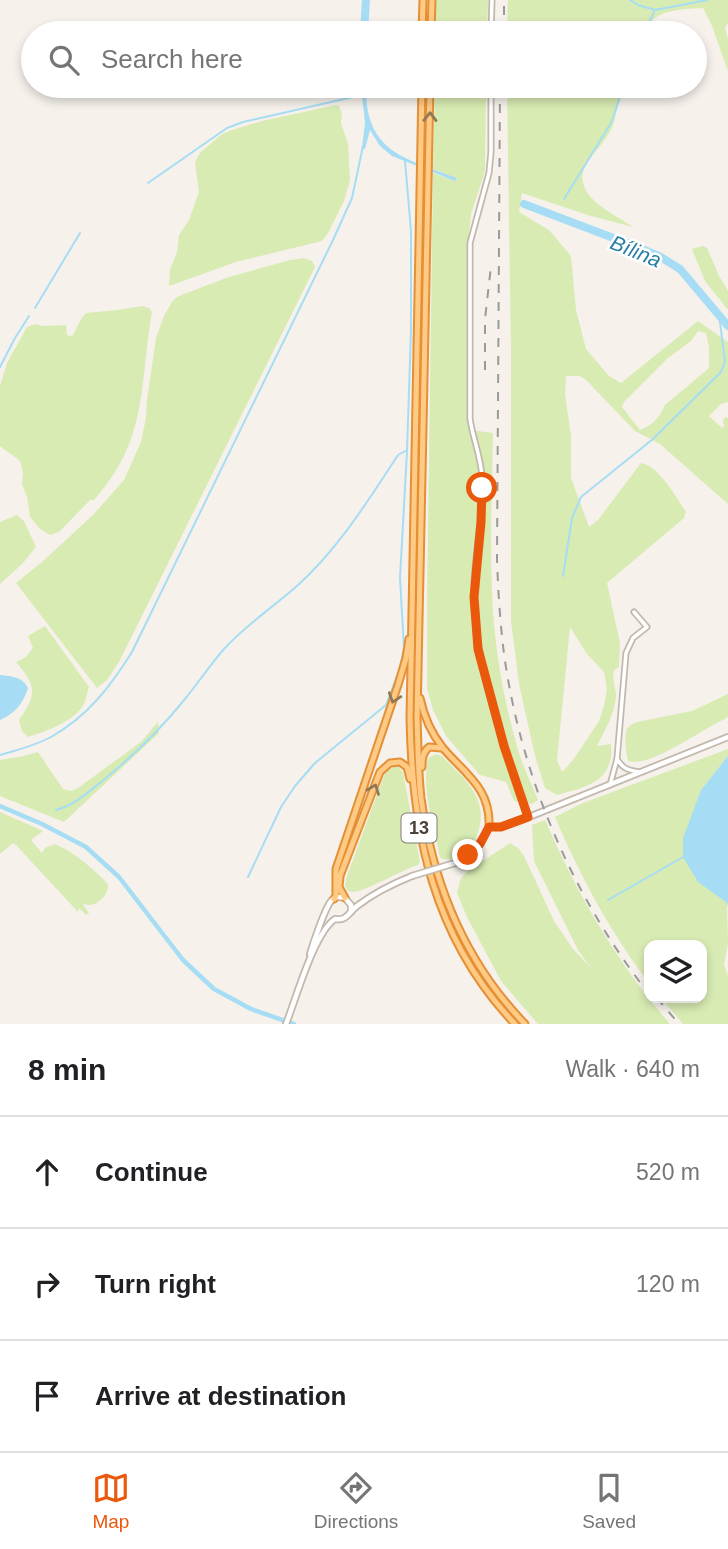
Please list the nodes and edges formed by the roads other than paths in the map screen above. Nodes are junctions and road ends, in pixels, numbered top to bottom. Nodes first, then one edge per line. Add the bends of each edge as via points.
1 (423, 0) edge
2 (432, 0) edge
3 (492, 0) edge
4 (422, 21) edge
5 (431, 21) edge
6 (491, 21) edge
7 (422, 98) edge
8 (430, 98) edge
9 (491, 98) edge
10 (412, 608) junction
11 (634, 612) dead end
12 (418, 681) junction
13 (728, 737) edge
14 (444, 749) junction
15 (617, 759) junction
16 (642, 773) junction
17 (610, 785) junction
18 (418, 799) junction
19 (528, 817) junction
20 (489, 827) junction
21 (334, 899) junction
22 (347, 900) junction
23 (366, 900) junction
24 (328, 908) junction
25 (351, 912) junction
26 (335, 919) junction
27 (301, 985) junction
28 (286, 1024) edge
29 (515, 1024) edge
30 (526, 1024) edge

1 - 4 highway
2 - 5 highway
3 - 6 street
7 - 10 highway, 13
12 -> 8 highway, 13
9 - 19 street via 489,173 470,243 470,419 482,480 474,597 478,649
10 - 18 highway, 13 via 411,758
10 -> 21 highway via 406,658 336,869
11 - 15 street via 647,627 633,638 626,653
12 - 14 highway via 425,718
12 - 18 highway, 13
13 - 16 street
14 - 18 highway via 429,747 423,754
14 - 20 highway via 484,796
15 - 16 street via 626,770
15 - 17 street
16 - 17 street
17 - 19 street
22 -> 18 highway via 339,887 340,876 384,767 400,762 407,768
18 - 29 highway, 13 via 419,829 431,878 452,933 481,984
18 - 30 highway, 13 via 439,878 459,930 488,980
19 - 20 street
20 - 23 street, bridge via 480,844 455,863 412,876
21 - 22 street
21 - 24 street
22 - 23 street
22 - 25 street
23 - 25 street
24 - 26 street
24 - 27 street
25 - 26 street via 344,919
26 - 27 street via 321,935
27 - 28 street

